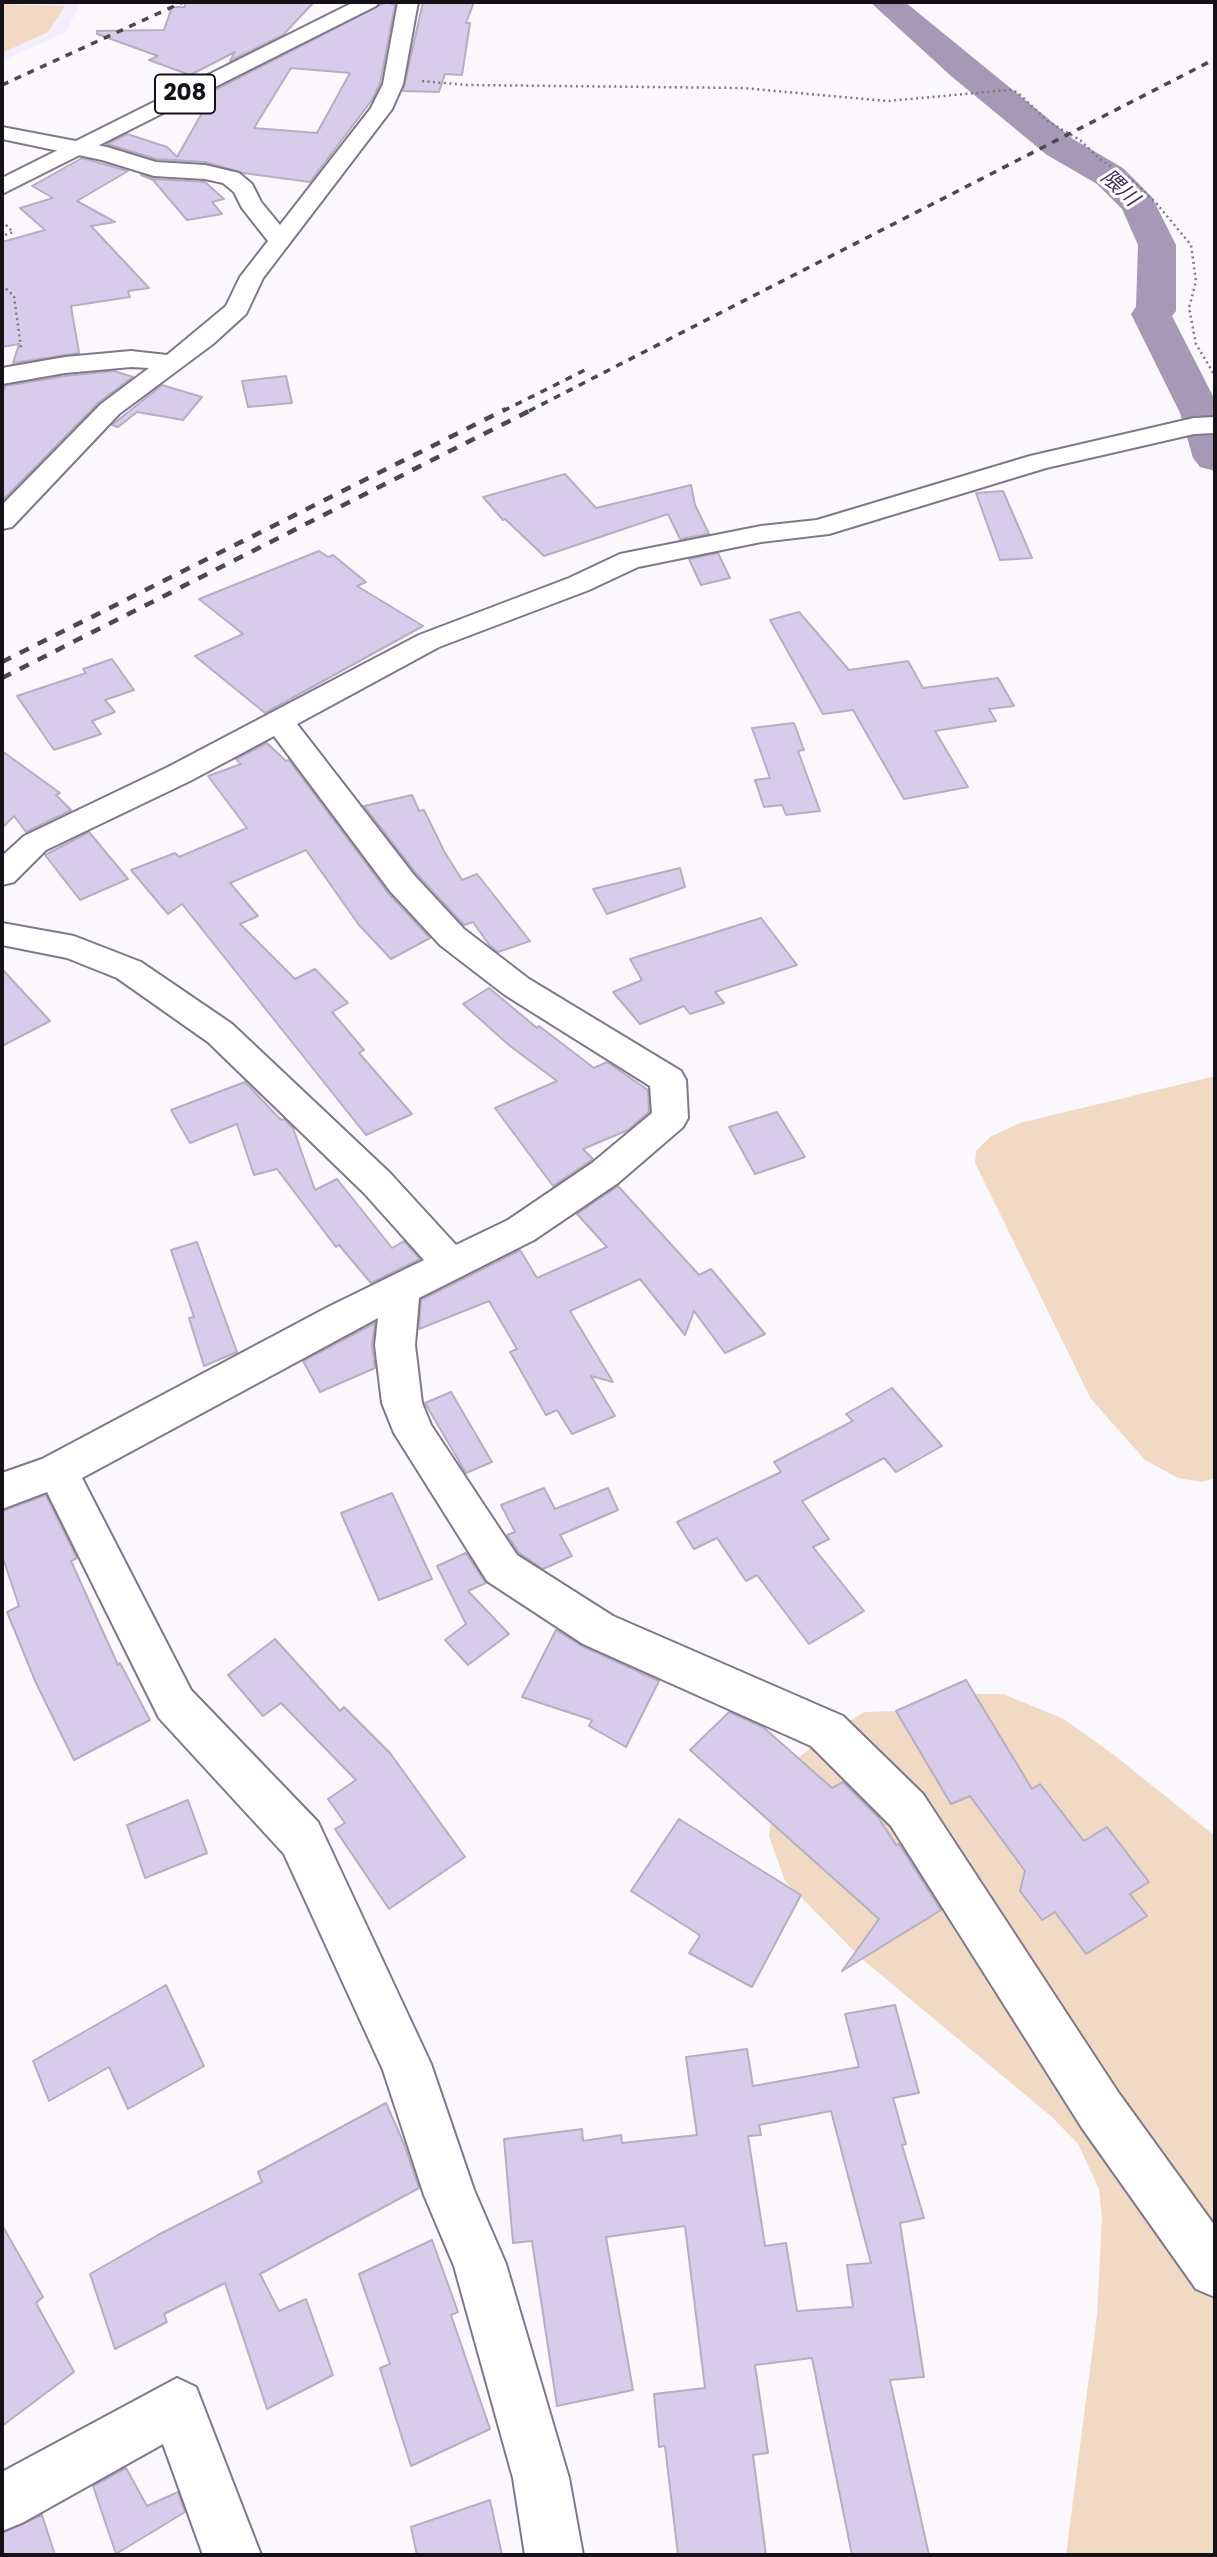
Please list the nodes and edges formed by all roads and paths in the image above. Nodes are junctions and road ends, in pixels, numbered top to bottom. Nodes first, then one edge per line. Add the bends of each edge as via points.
1 (369, 2) edge
2 (408, 2) edge
3 (394, 78) junction
4 (2, 133) edge
5 (78, 148) junction
6 (2, 187) edge
7 (2, 222) edge
8 (2, 236) edge
9 (280, 241) junction
10 (2, 285) edge
11 (173, 363) junction
12 (13, 375) edge
13 (1215, 376) edge
14 (1205, 426) edge
15 (2, 521) edge
16 (278, 720) junction
17 (2, 874) edge
18 (2, 934) edge
19 (450, 1263) junction
20 (400, 1288) junction
21 (57, 1471) junction
22 (2, 1491) edge
23 (1215, 2270) edge
24 (2, 2503) edge
25 (232, 2555) edge
26 (554, 2555) edge

1 - 5 main road, 208
2 - 3 main road
3 - 9 main road via 381,109
3 - 13 path via 467,85 743,88 887,101 1017,92 1049,122 1134,182 1191,246 1196,281 1189,308 1196,344
4 - 5 main road
5 - 6 main road, 208
5 - 9 main road via 154,169 231,178 244,189
7 - 8 path via 13,232
9 - 11 main road via 252,277 237,309
10 - 12 path via 14,296
11 - 12 main road via 131,359
11 - 15 main road via 110,409
14 - 16 main road via 1039,462 819,528 630,559 579,584 429,640
16 - 17 main road via 35,843
16 - 19 main road via 402,883 452,937 517,987 668,1080 670,1118 615,1165 521,1230
18 - 19 main road via 74,948 129,971 220,1033 377,1183
19 - 20 main road
20 - 21 main road
20 - 23 main road via 395,1345 402,1404 414,1433 502,1568 598,1630 827,1731 907,1810 1100,2110
21 - 22 main road
21 - 26 main road via 175,1704 301,1838 407,2064 450,2195 480,2264 541,2478
24 - 25 main road via 177,2406

